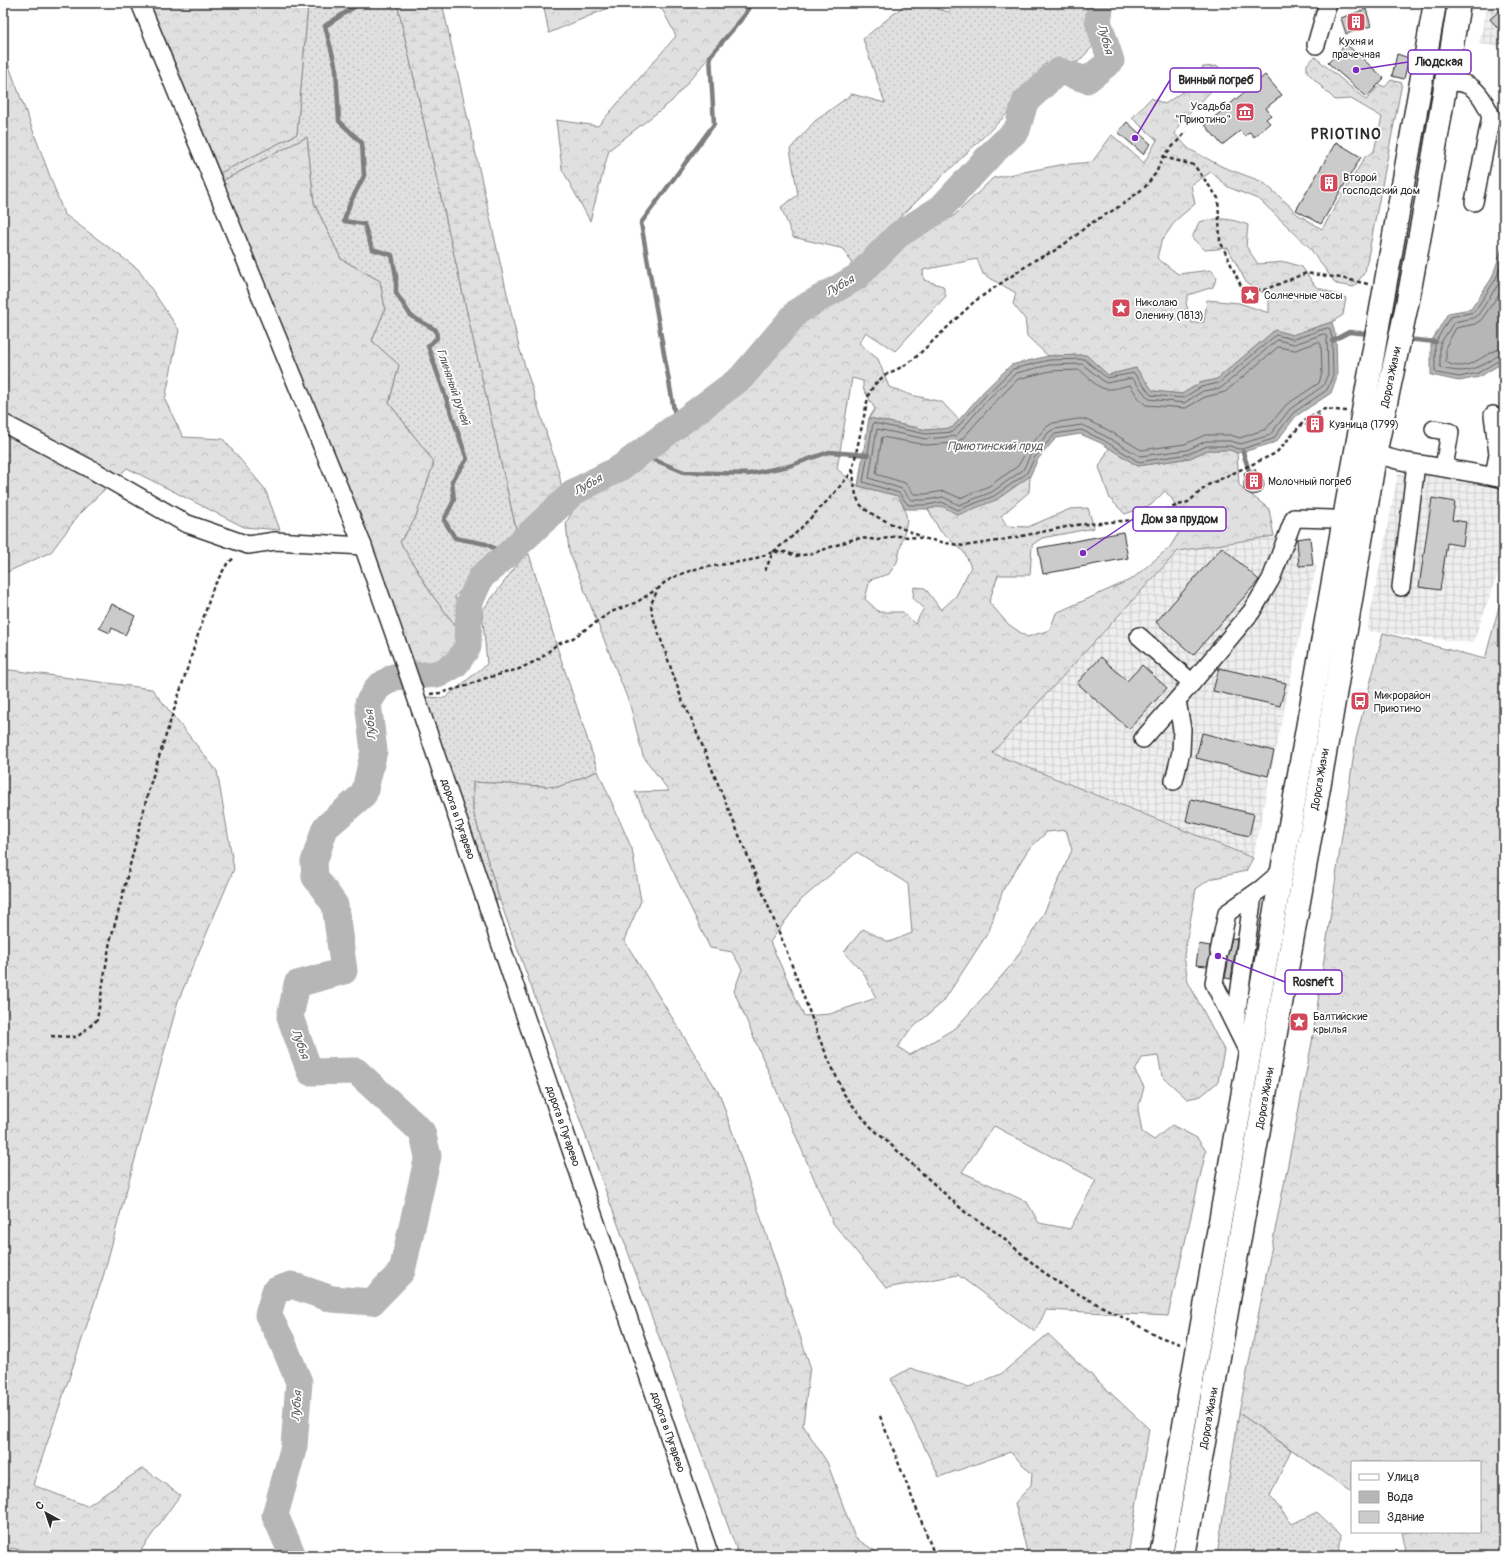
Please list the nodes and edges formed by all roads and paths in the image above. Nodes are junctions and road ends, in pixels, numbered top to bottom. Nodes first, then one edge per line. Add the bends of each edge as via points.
1 (140, 3) edge
2 (1328, 3) edge
3 (1435, 3) edge
4 (1459, 3) edge
5 (1316, 45) dead end
6 (1446, 81) junction
7 (1186, 132) dead end
8 (1163, 157) junction
9 (1474, 202) dead end
10 (1377, 291) junction
11 (1350, 411) dead end
12 (1492, 415) dead end
13 (3, 423) edge
14 (1434, 430) dead end
15 (1375, 455) junction
16 (1416, 464) junction
17 (1444, 467) junction
18 (853, 468) junction
19 (1499, 478) edge
20 (1343, 522) junction
21 (922, 538) junction
22 (248, 545) junction
23 (363, 546) junction
24 (772, 552) junction
25 (765, 571) dead end
26 (1401, 586) dead end
27 (658, 589) junction
28 (1139, 636) dead end
29 (1192, 683) junction
30 (416, 695) junction
31 (1176, 701) junction
32 (1143, 739) dead end
33 (1174, 781) dead end
34 (1282, 871) junction
35 (1253, 895) junction
36 (1235, 1024) junction
37 (51, 1036) dead end
38 (1250, 1056) junction
39 (1185, 1346) dead end
40 (880, 1416) dead end
41 (710, 1556) edge
42 (935, 1556) edge
43 (1161, 1556) edge
44 (1184, 1556) edge

1 - 23 street, дорога в Пугарево
2 - 5 street
3 - 10 main road, Дорога Жизни
4 - 6 main road, Дорога Жизни
6 - 9 street via 1466,84 1475,90 1491,116
6 - 15 main road, Дорога Жизни via 1408,300
7 - 8 path
8 - 10 path via 1194,165 1218,198 1220,241 1242,288 1264,290 1306,273 1341,278
8 - 18 path via 1156,173 1145,187 1122,205 970,305 904,366 884,374 869,394
10 - 20 main road, Дорога Жизни via 1371,364
11 - 21 path via 1324,409 1307,418 1276,454 1208,485 1188,502 1134,520 1076,525 997,542 964,546
12 - 19 street
13 - 22 street via 185,523
14 - 17 street via 1450,432
15 - 16 street
15 - 44 main road, Дорога Жизни via 1329,733
16 - 17 street
16 - 26 street
17 - 19 street
18 - 21 path via 859,503 877,516
18 - 24 path via 845,482 830,498 794,535
20 - 29 street via 1332,519 1294,518 1271,578 1252,611
20 - 34 main road, Дорога Жизни
21 - 24 path via 897,536 878,540 856,539 811,554 796,556 786,552
22 - 23 street via 275,541
22 - 37 path via 228,564 213,588 150,785 110,941 97,1020 77,1037
23 - 30 street, дорога в Пугарево
24 - 25 path
24 - 27 path via 751,560 696,569 676,576
27 - 30 path via 637,602 611,612 573,638 556,645 540,659 519,669 440,693
27 - 39 path via 651,604 652,614 682,700 844,1094 870,1126 913,1166 965,1212 997,1232 1042,1271 1067,1288 1118,1315 1160,1337
28 - 29 street
29 - 31 street
30 - 41 street, дорога в Пугарево
31 - 32 street
31 - 33 street via 1182,730 1181,752
34 - 35 street
34 - 38 main road, Дорога Жизни
35 - 36 street
35 - 36 street via 1227,913 1214,983
36 - 38 street
38 - 43 main road, Дорога Жизни
40 - 42 path

